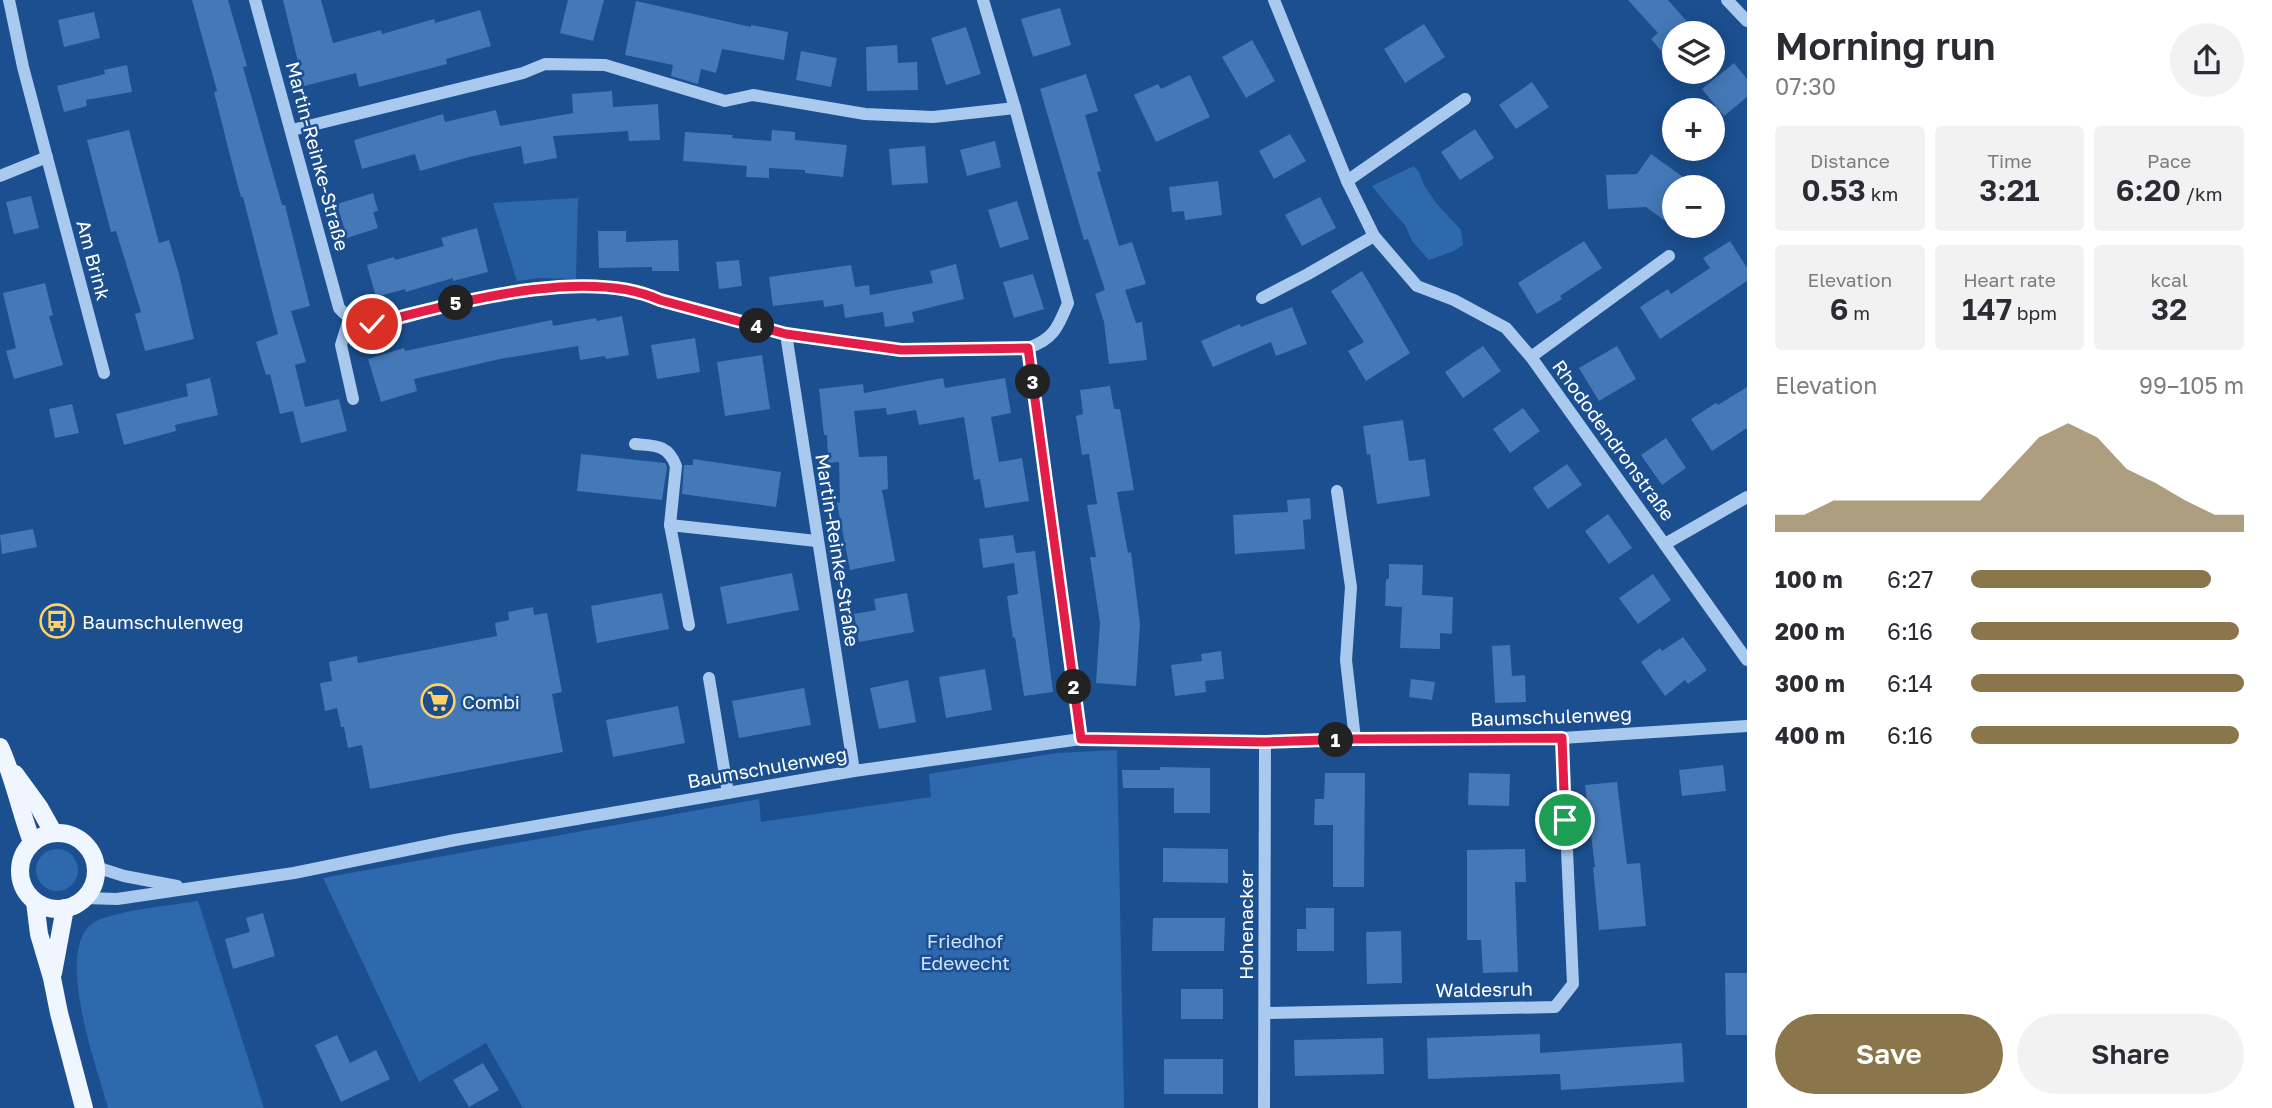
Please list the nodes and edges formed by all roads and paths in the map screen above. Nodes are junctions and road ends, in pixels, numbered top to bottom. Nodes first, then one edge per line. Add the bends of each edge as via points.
1 (9, 0) edge
2 (255, 0) edge
3 (983, 0) edge
4 (1274, 0) edge
5 (1727, 0) edge
6 (1747, 21) edge
7 (1465, 99) dead end
8 (1015, 108) junction
9 (292, 130) junction
10 (47, 157) junction
11 (0, 176) edge
12 (1347, 181) junction
13 (1374, 236) junction
14 (1669, 256) dead end
15 (1262, 298) dead end
16 (349, 319) junction
17 (786, 334) junction
18 (1028, 348) junction
19 (1531, 357) junction
20 (104, 373) dead end
21 (354, 399) dead end
22 (635, 444) dead end
23 (1337, 491) dead end
24 (1747, 496) edge
25 (670, 525) junction
26 (816, 541) junction
27 (1665, 544) junction
28 (689, 625) dead end
29 (1747, 660) edge
30 (709, 678) dead end
31 (1747, 726) edge
32 (1562, 738) junction
33 (1081, 739) junction
34 (1355, 739) junction
35 (1265, 742) junction
36 (0, 747) edge
37 (9, 765) junction
38 (854, 771) junction
39 (728, 793) junction
40 (53, 832) junction
41 (32, 842) junction
42 (96, 867) junction
43 (190, 888) junction
44 (85, 898) junction
45 (35, 902) junction
46 (65, 908) junction
47 (52, 978) junction
48 (1265, 1013) junction
49 (84, 1108) edge
50 (1264, 1108) edge

1 - 10 street, Am Brink
2 - 9 street, Martin-Reinke-Straße
3 - 8 street
4 - 12 street, Rhododendronstraße
5 - 6 street
7 - 12 street
8 - 9 street via 933,117 865,114 753,95 724,101 605,65 545,64 523,74
8 - 18 street via 1068,303 1051,335
9 - 16 street, Martin-Reinke-Straße via 340,307
10 - 11 street
10 - 20 street, Am Brink
12 - 13 street, Rhododendronstraße
13 - 15 street
13 - 19 street, Rhododendronstraße via 1417,286 1506,328
14 - 19 street, Rhododendronstraße
16 - 17 street via 372,324 545,287 611,287
16 - 21 street via 341,345
17 - 18 street via 901,350
17 - 26 street, Martin-Reinke-Straße
18 - 33 street
19 - 27 street, Rhododendronstraße
22 - 25 street via 665,449 673,458
23 - 34 street via 1351,587 1346,660
24 - 27 street, Rhododendronstraße
25 - 26 street
25 - 28 street
26 - 38 street, Martin-Reinke-Straße
27 - 29 street, Rhododendronstraße
30 - 39 street
31 - 32 street, Baumschulenweg
32 - 34 street, Baumschulenweg
32 - 48 street, Waldesruh via 1573,984 1555,1007
33 - 35 street, Baumschulenweg
33 - 38 street, Baumschulenweg
34 - 35 street, Baumschulenweg
35 - 48 street, Hohenacker
36 - 37 main road
37 - 40 main road
37 - 41 main road
38 - 39 street, Baumschulenweg
39 - 43 street, Baumschulenweg
40 - 41 main road
40 - 42 main road via 77,837
41 - 45 main road via 24,852 20,874 22,886
42 - 43 street, Baumschulenweg
42 - 44 main road via 92,889
43 - 44 street, Baumschulenweg via 117,899
44 - 46 main road
45 - 46 main road
45 - 47 main road
46 - 47 main road
47 - 49 main road
48 - 50 street, Hohenacker

